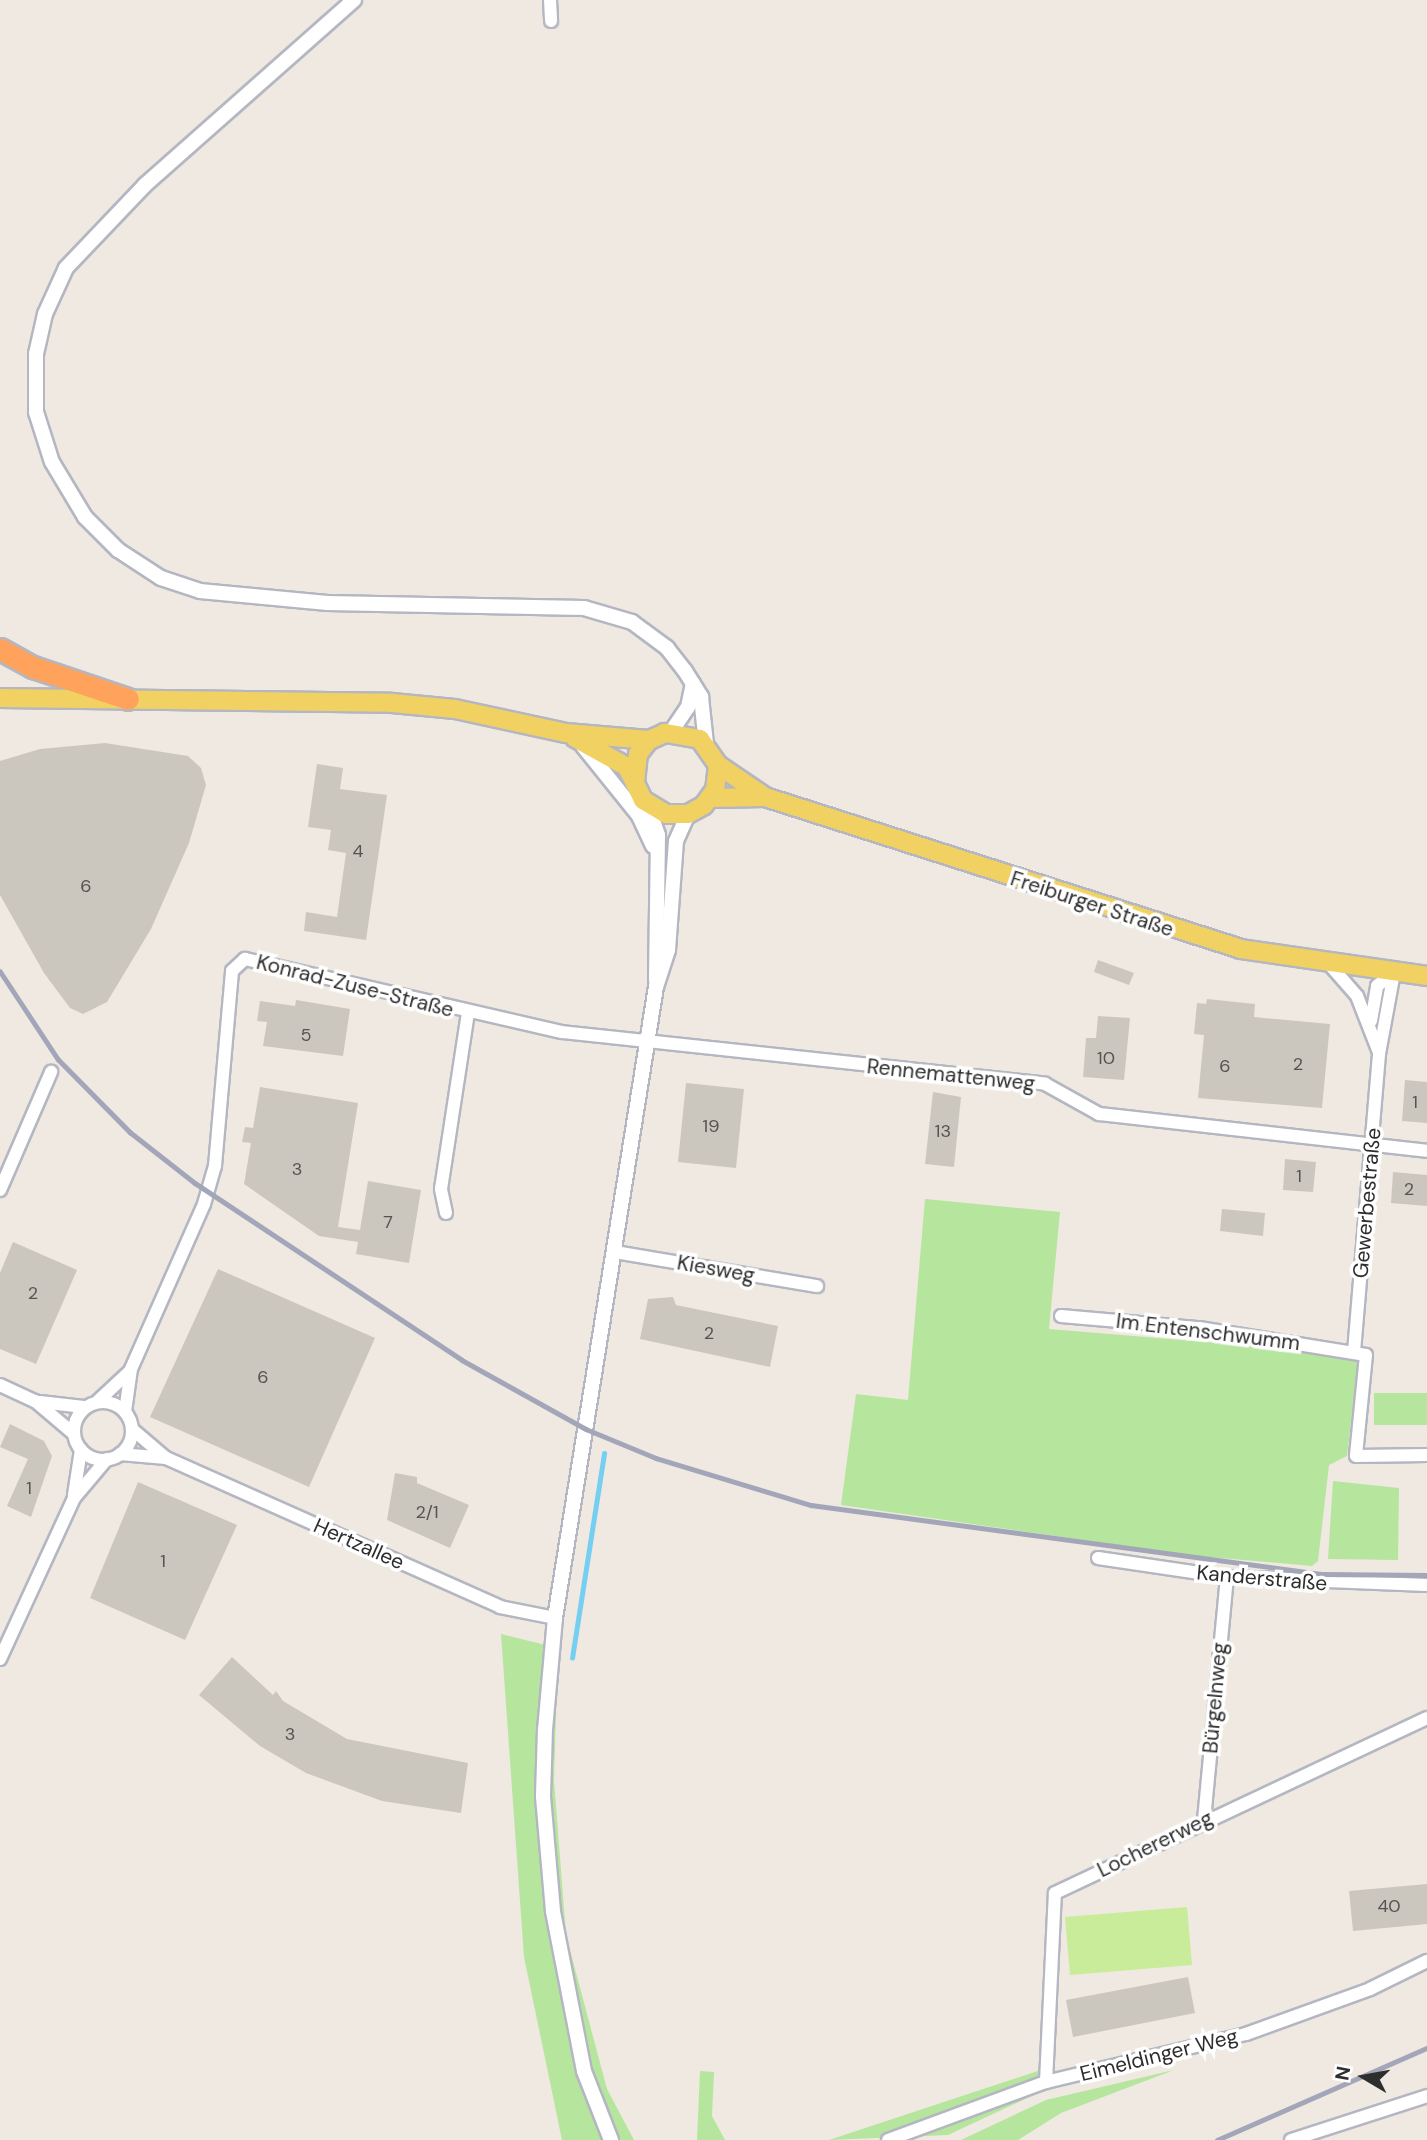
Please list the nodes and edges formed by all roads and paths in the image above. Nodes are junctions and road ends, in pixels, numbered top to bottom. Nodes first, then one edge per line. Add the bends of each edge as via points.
1 (354, 0) edge
2 (550, 0) edge
3 (551, 21) dead end
4 (0, 649) edge
5 (693, 684) junction
6 (128, 699) junction
7 (2, 700) edge
8 (671, 732) junction
9 (572, 736) junction
10 (649, 740) junction
11 (706, 744) junction
12 (718, 765) junction
13 (635, 782) junction
14 (710, 797) junction
15 (765, 797) junction
16 (649, 806) junction
17 (688, 814) junction
18 (655, 854) junction
19 (1330, 965) junction
20 (1394, 972) junction
21 (1427, 976) edge
22 (656, 987) junction
23 (468, 1013) junction
24 (1371, 1021) junction
25 (649, 1043) junction
26 (1379, 1054) junction
27 (51, 1072) dead end
28 (1371, 1144) junction
29 (1427, 1151) edge
30 (0, 1189) edge
31 (446, 1213) dead end
32 (615, 1252) junction
33 (817, 1286) dead end
34 (1061, 1316) dead end
35 (1354, 1352) junction
36 (131, 1369) junction
37 (0, 1385) edge
38 (35, 1401) junction
39 (98, 1401) junction
40 (84, 1408) junction
41 (125, 1412) junction
42 (132, 1429) junction
43 (74, 1434) junction
44 (81, 1450) junction
45 (120, 1454) junction
46 (1427, 1455) edge
47 (166, 1458) junction
48 (107, 1460) junction
49 (74, 1498) junction
50 (1098, 1558) dead end
51 (1227, 1577) junction
52 (1427, 1585) edge
53 (555, 1618) junction
54 (0, 1659) edge
55 (1427, 1718) edge
56 (1204, 1819) junction
57 (1427, 1961) edge
58 (1046, 2082) junction
59 (1427, 2096) edge
60 (611, 2140) edge
61 (888, 2140) edge
62 (1291, 2140) edge

1 - 5 street via 145,186 66,268 45,314 36,354 36,412 52,463 85,517 118,550 161,578 236,596 608,612 652,635
2 - 3 street
4 - 6 highway via 33,667
5 - 8 street via 688,707
5 - 11 street via 701,697
6 - 7 main road
6 - 9 main road via 392,703 455,709
8 - 10 main road
8 - 11 main road via 693,735
9 - 10 main road
9 - 13 main road via 627,767
9 - 18 street via 639,816
10 - 13 main road via 636,760
11 - 12 main road
12 - 14 main road
12 - 15 main road, Freiburger Straße
13 - 16 main road
14 - 15 main road, Freiburger Straße
14 - 17 main road
15 - 19 main road, Freiburger Straße via 1206,940
16 - 17 main road via 666,814
16 - 18 street via 657,820
17 - 22 street via 677,841 668,950
18 - 22 street
19 - 20 main road, Freiburger Straße
19 - 24 street, Gewerbestraße
20 - 21 main road, Freiburger Straße
20 - 24 street, Gewerbestraße via 1377,986
20 - 26 street, Gewerbestraße
22 - 25 street
23 - 25 street, Konrad-Zuse-Straße
23 - 31 street, Konrad-Zuse-Straße via 441,1189
23 - 36 street, Konrad-Zuse-Straße via 245,958 237,962 215,1166 204,1204
24 - 26 street, Gewerbestraße
25 - 28 street, Rennemattenweg via 1045,1084 1099,1114 1172,1126
25 - 32 street
26 - 28 street, Gewerbestraße
27 - 30 street
28 - 29 street, Rennemattenweg
28 - 35 street, Gewerbestraße
32 - 33 street, Kiesweg
32 - 53 street
34 - 35 street, Im Entenschwumm
35 - 46 street via 1366,1355 1356,1457
36 - 39 street
36 - 41 street
37 - 38 street
38 - 40 street
38 - 43 street
39 - 40 street
39 - 41 street
40 - 43 street
41 - 42 street, Hertzallee
42 - 45 street
42 - 47 street, Hertzallee
43 - 44 street
44 - 48 street
44 - 49 street
45 - 47 street, Hertzallee
45 - 48 street, Hertzallee
47 - 53 street, Hertzallee via 500,1607
48 - 49 street
49 - 54 street
50 - 51 street, Kanderstraße
51 - 52 street, Kanderstraße
51 - 56 street, Bürgelnweg
53 - 60 street via 542,1796 547,1859 583,2071
55 - 56 street, Lochererweg
56 - 58 street, Lochererweg via 1055,1893
57 - 58 street, Eimeldinger Weg via 1370,1989 1246,2034
58 - 61 street, Eimeldinger Weg
59 - 62 street

